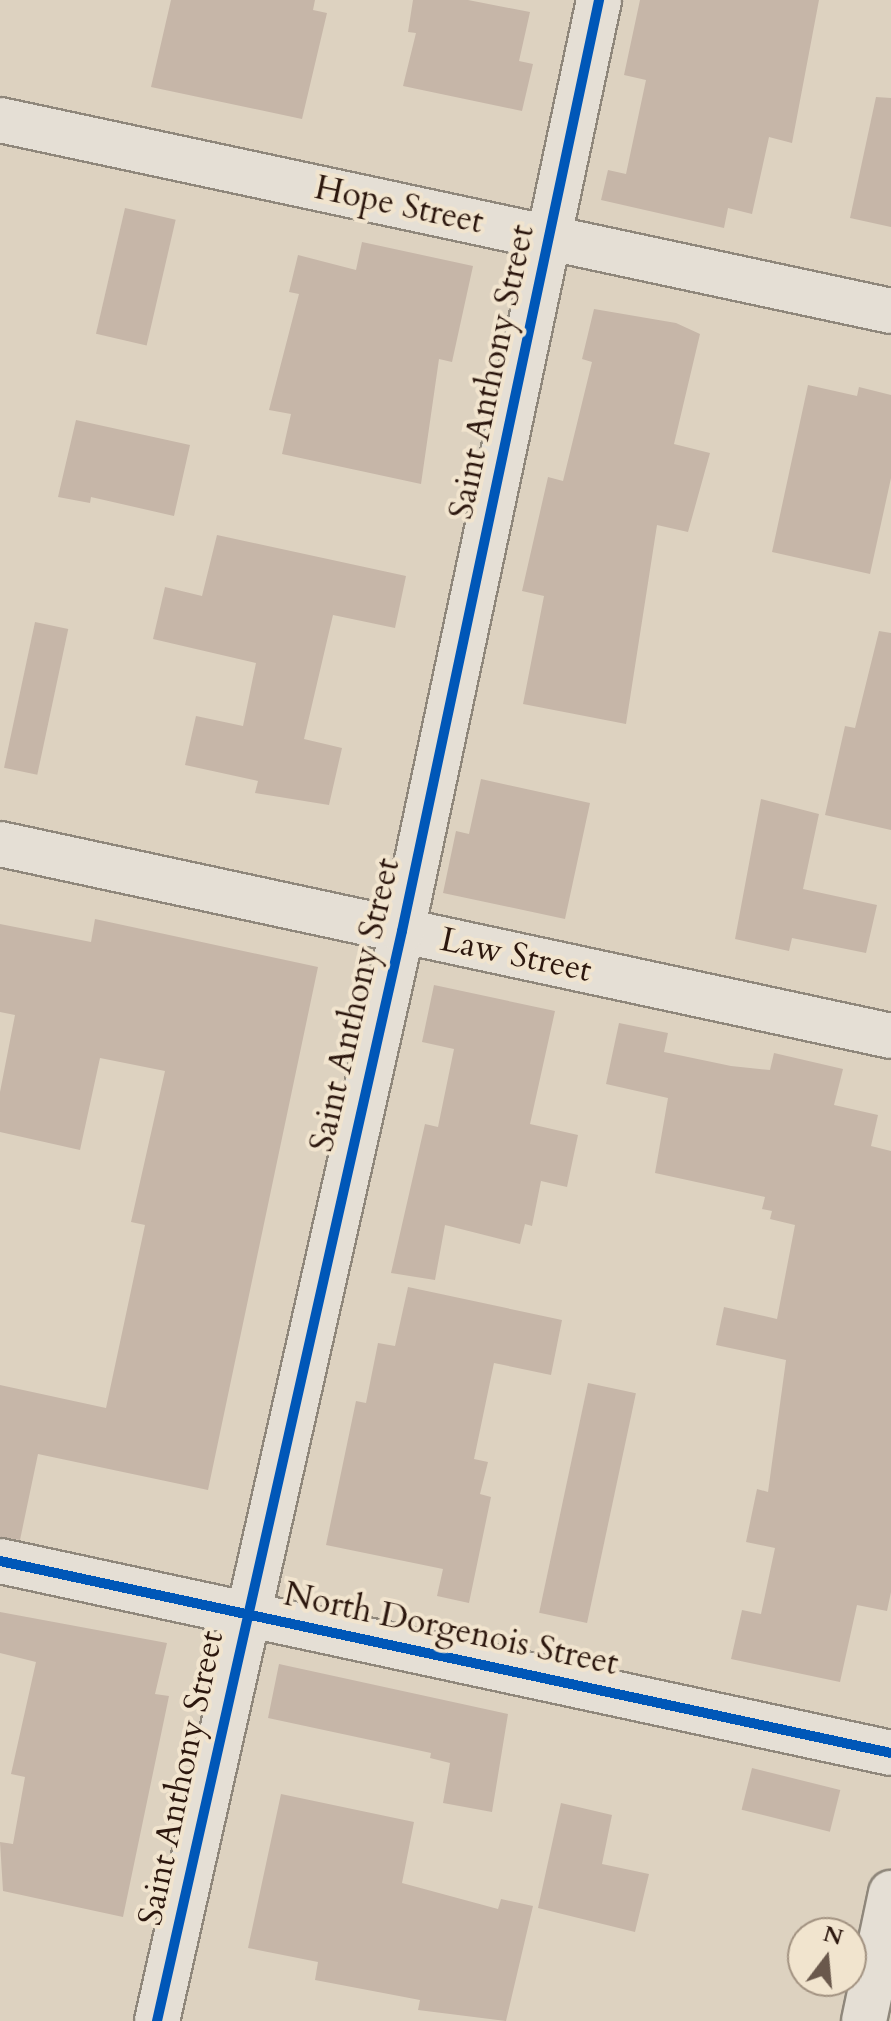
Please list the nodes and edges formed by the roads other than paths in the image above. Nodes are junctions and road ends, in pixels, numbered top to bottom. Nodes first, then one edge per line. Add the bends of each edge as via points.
1 (599, 0) edge
2 (0, 120) edge
3 (550, 238) junction
4 (891, 311) edge
5 (0, 844) edge
6 (402, 931) junction
7 (891, 1036) edge
8 (0, 1561) edge
9 (245, 1614) junction
10 (891, 1753) edge
11 (891, 1893) edge
12 (157, 2021) edge
13 (864, 2021) edge

1 - 3 street, Saint Anthony Street
2 - 3 street, Hope Street
3 - 4 street, Hope Street
3 - 6 street, Saint Anthony Street
5 - 6 street, Law Street
6 - 7 street, Law Street
6 - 9 street, Saint Anthony Street
8 - 9 street, North Dorgenois Street
9 - 10 street, North Dorgenois Street
9 - 12 street, Saint Anthony Street
11 - 13 street

